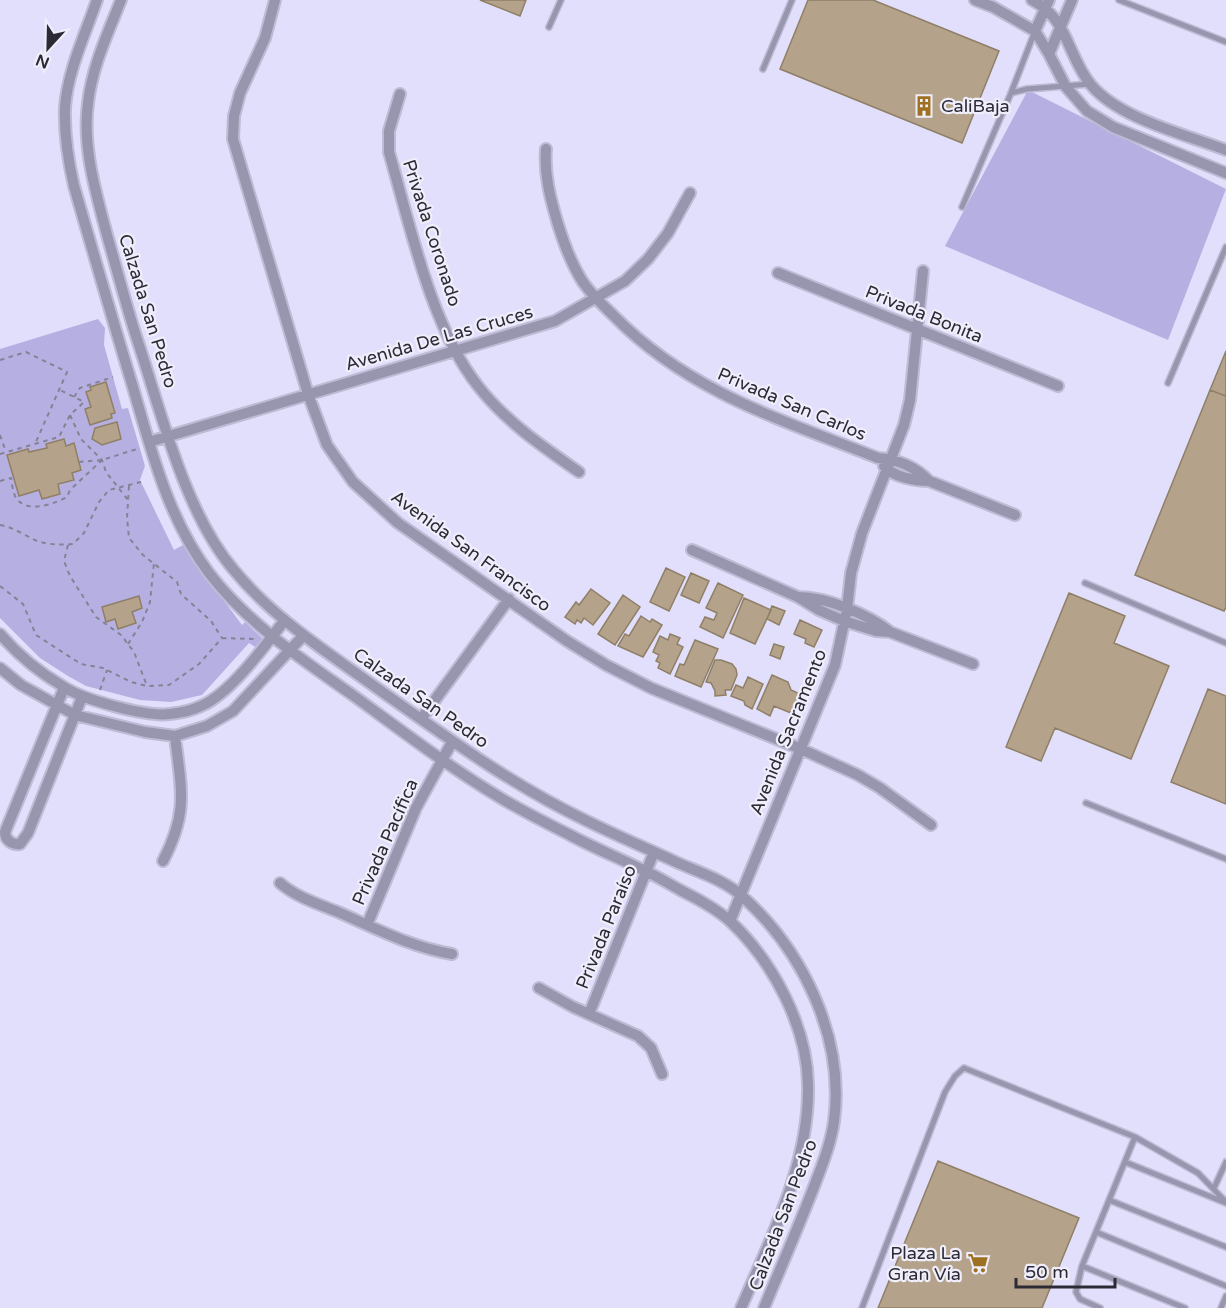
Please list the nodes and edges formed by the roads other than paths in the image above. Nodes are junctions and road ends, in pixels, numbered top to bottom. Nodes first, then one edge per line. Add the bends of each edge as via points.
1 (98, 0) edge
2 (121, 0) edge
3 (275, 0) edge
4 (561, 0) edge
5 (792, 0) edge
6 (975, 0) edge
7 (1032, 0) edge
8 (1072, 0) edge
9 (1119, 0) edge
10 (1047, 4) edge
11 (1061, 26) junction
12 (549, 27) dead end
13 (1035, 31) junction
14 (1226, 42) edge
15 (1049, 54) junction
16 (763, 69) dead end
17 (1090, 84) junction
18 (1066, 87) junction
19 (1011, 93) junction
20 (400, 94) dead end
21 (65, 129) junction
22 (87, 129) junction
23 (546, 149) dead end
24 (1226, 150) edge
25 (1226, 173) edge
26 (690, 193) dead end
27 (962, 207) dead end
28 (1226, 247) edge
29 (923, 271) dead end
30 (778, 273) dead end
31 (596, 299) junction
32 (126, 305) junction
33 (110, 311) junction
34 (916, 329) junction
35 (456, 351) junction
36 (1168, 383) dead end
37 (1058, 386) dead end
38 (308, 394) junction
39 (169, 436) junction
40 (144, 445) junction
41 (878, 458) junction
42 (891, 459) junction
43 (887, 470) junction
44 (579, 472) dead end
45 (929, 481) junction
46 (1015, 515) dead end
47 (692, 550) dead end
48 (1086, 584) dead end
49 (798, 597) junction
50 (509, 599) junction
51 (847, 609) junction
52 (284, 621) junction
53 (844, 621) junction
54 (890, 632) junction
55 (0, 634) edge
56 (272, 636) junction
57 (303, 636) junction
58 (1226, 643) edge
59 (289, 650) junction
60 (973, 664) dead end
61 (0, 668) edge
62 (64, 688) junction
63 (82, 697) junction
64 (56, 706) junction
65 (75, 715) junction
66 (421, 719) junction
67 (175, 736) junction
68 (452, 742) junction
69 (801, 749) junction
70 (443, 760) junction
71 (1086, 803) dead end
72 (931, 825) dead end
73 (654, 852) junction
74 (1226, 859) edge
75 (163, 861) dead end
76 (646, 871) junction
77 (280, 883) dead end
78 (740, 894) junction
79 (730, 921) junction
80 (367, 925) junction
81 (452, 954) dead end
82 (539, 988) dead end
83 (589, 1014) junction
84 (662, 1074) dead end
85 (1135, 1137) junction
86 (1125, 1162) junction
87 (1226, 1162) edge
88 (1214, 1188) junction
89 (1109, 1200) junction
90 (786, 1201) junction
91 (1226, 1202) edge
92 (806, 1210) junction
93 (1096, 1232) junction
94 (1226, 1247) edge
95 (1082, 1266) junction
96 (1226, 1286) edge
97 (1225, 1300) edge
98 (741, 1308) edge
99 (764, 1308) edge
100 (862, 1308) edge
101 (1100, 1308) edge
102 (1185, 1308) edge
103 (1221, 1308) edge

1 - 21 street, Calzada San Pedro via 72,69
2 - 22 street, Calzada San Pedro via 95,69
3 - 38 street, Avenida San Francisco via 265,38 240,93 233,139
4 - 12 lane
5 - 16 lane
6 - 13 street
7 - 10 street
8 - 11 street
9 - 14 lane
10 - 11 street
10 - 13 street
11 - 15 street
11 - 17 street
13 - 15 street
13 - 19 lane
15 - 18 street
17 - 18 lane
17 - 24 street via 1118,108
18 - 19 lane
18 - 25 street via 1087,111 1113,127
19 - 27 lane
20 - 35 street, Privada Coronado via 389,131 388,152 431,295
21 - 22 street
21 - 33 street, Calzada San Pedro via 74,186
22 - 32 street, Calzada San Pedro via 97,195
23 - 31 street, Privada San Carlos via 545,167 564,246
26 - 31 street, Avenida De Las Cruces via 648,259 625,281
28 - 36 lane
29 - 34 street, Avenida Sacramento
30 - 34 street, Privada Bonita
31 - 35 street, Avenida De Las Cruces via 555,321
31 - 41 street, Privada San Carlos via 630,333 702,384 736,402
32 - 33 street
32 - 39 street, Calzada San Pedro
33 - 40 street, Calzada San Pedro
34 - 37 street, Privada Bonita
34 - 42 street, Avenida Sacramento via 910,400
35 - 38 street, Avenida De Las Cruces
35 - 44 street, Privada Coronado via 478,386 512,422
38 - 39 street, Avenida De Las Cruces
38 - 50 street, Avenida San Francisco via 327,445 352,482 398,523
39 - 40 street, Avenida De Las Cruces
39 - 52 street, Calzada San Pedro via 201,522 230,566
40 - 56 street, Calzada San Pedro via 180,523 210,573
41 - 42 street, Privada San Carlos
41 - 43 street, Privada San Carlos
42 - 43 street, Avenida Sacramento
42 - 45 street, Privada San Carlos via 921,472
43 - 45 street, Privada San Carlos via 915,481
43 - 51 street, Avenida Sacramento via 862,533 851,573
45 - 46 street, Privada San Carlos
47 - 49 street
48 - 58 lane
49 - 51 street via 814,597
49 - 53 street
50 - 66 street
50 - 69 street, Avenida San Francisco via 606,665 651,688
51 - 53 street, Avenida Sacramento
51 - 54 street
52 - 56 street
52 - 57 street, Calzada San Pedro
53 - 54 street
53 - 69 street, Avenida Sacramento via 835,665
54 - 60 street
55 - 62 street via 35,668
56 - 59 street, Calzada San Pedro
56 - 63 street via 226,689 202,706 168,714
57 - 59 street
57 - 66 street, Calzada San Pedro
59 - 67 street via 233,711 207,726
59 - 70 street, Calzada San Pedro
61 - 64 street via 21,686
62 - 63 street
62 - 64 street
63 - 65 street
64 - 65 street
64 - 65 street via 5,832 12,843 20,844 28,833
65 - 67 street
66 - 68 street, Calzada San Pedro
67 - 75 street via 182,797 180,819
68 - 70 street, Privada Pacífica
68 - 73 street, Calzada San Pedro via 548,801
69 - 72 street, Avenida San Francisco via 858,775
69 - 78 street, Avenida Sacramento
70 - 76 street, Calzada San Pedro via 498,797
70 - 80 street, Privada Pacífica via 416,808
71 - 74 lane
73 - 76 street, Privada Paraíso
73 - 78 street, Calzada San Pedro
76 - 79 street, Calzada San Pedro via 708,904
76 - 83 street, Privada Paraíso
77 - 80 street, Privada Pacífica via 289,891
78 - 79 street, Avenida Sacramento
78 - 92 street, Calzada San Pedro via 776,933 801,969 823,1018 831,1048 834,1119 829,1146
79 - 90 street, Calzada San Pedro via 779,982 803,1050 808,1107
80 - 81 street, Privada Pacífica
82 - 83 street, Privada Paraíso
83 - 84 street, Privada Paraíso via 638,1035 651,1048
85 - 86 lane
85 - 88 lane via 1188,1167
85 - 100 lane via 969,1069 959,1071 945,1092
86 - 89 lane
86 - 91 lane
87 - 88 lane
88 - 91 lane
89 - 93 lane
89 - 94 lane
90 - 92 street
90 - 98 street, Calzada San Pedro
92 - 99 street, Calzada San Pedro
93 - 95 lane
93 - 96 lane
95 - 101 lane via 1077,1296
95 - 102 lane
97 - 103 lane

